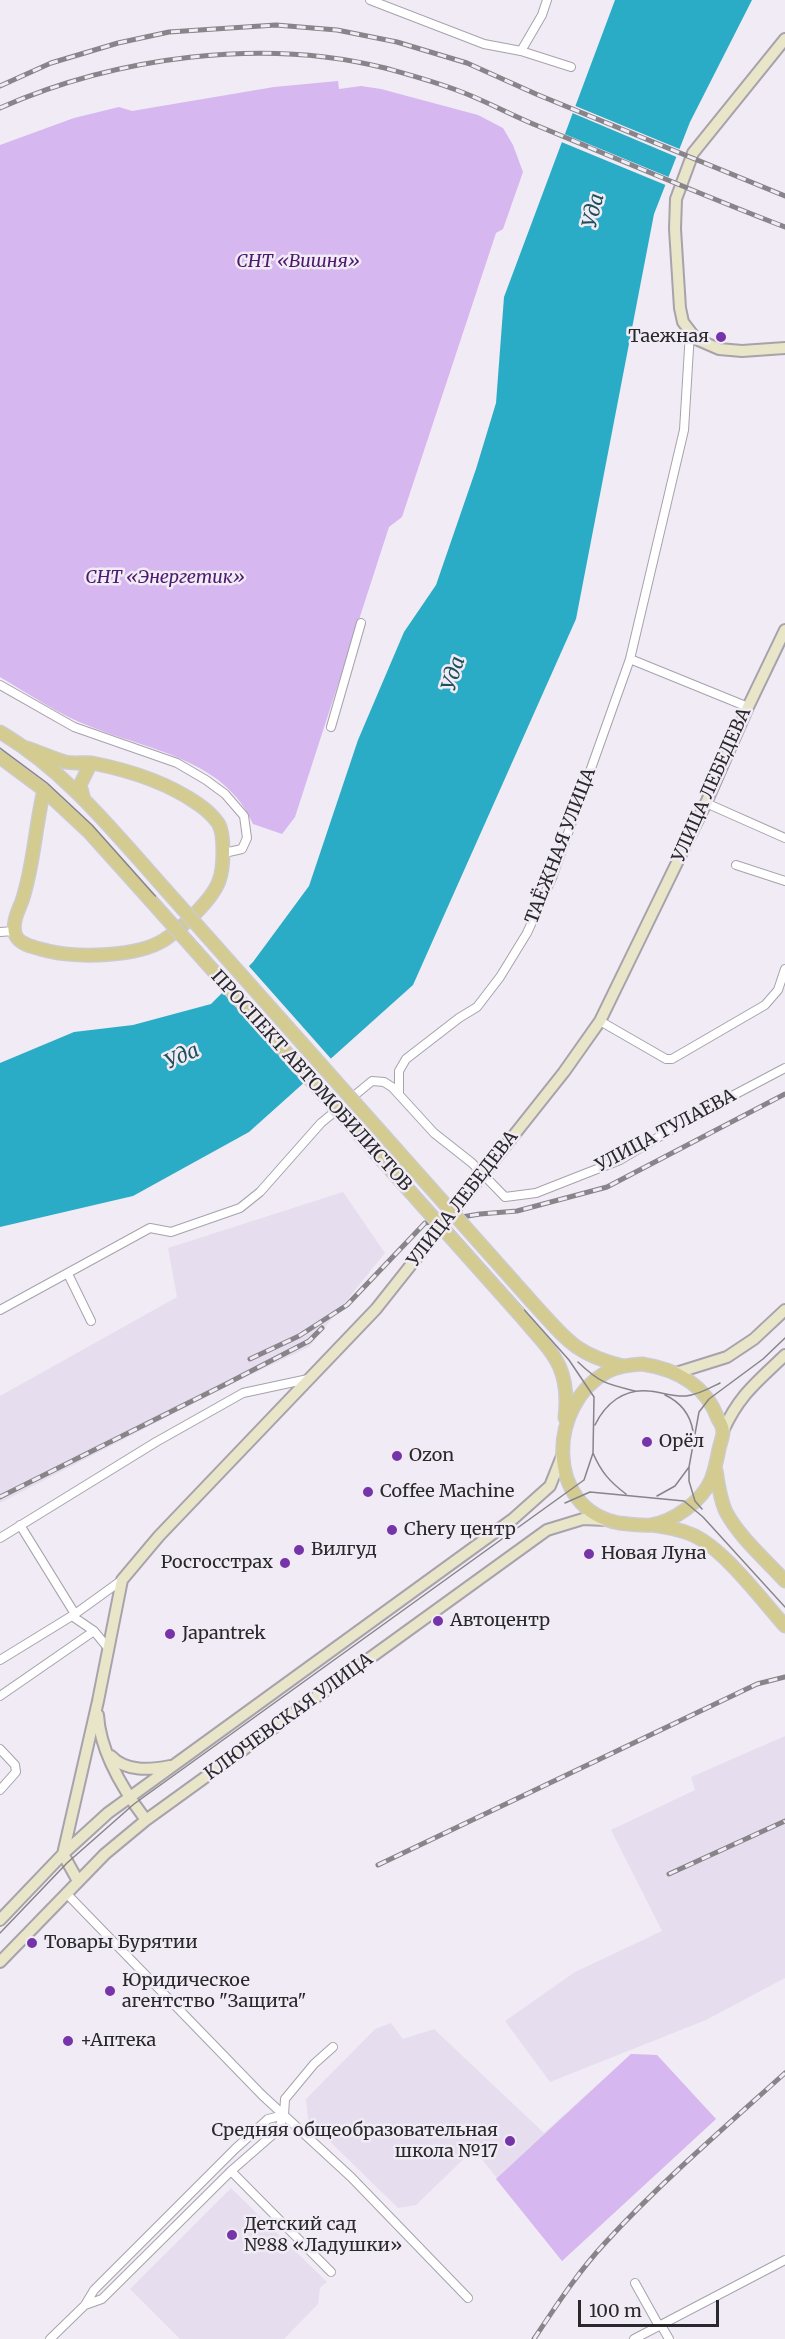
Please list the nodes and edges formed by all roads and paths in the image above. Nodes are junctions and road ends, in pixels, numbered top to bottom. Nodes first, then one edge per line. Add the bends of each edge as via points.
1 (370, 0) edge
2 (547, 0) edge
3 (785, 39) edge
4 (521, 51) junction
5 (571, 67) dead end
6 (690, 332) junction
7 (785, 348) edge
8 (361, 623) dead end
9 (785, 630) edge
10 (630, 659) junction
11 (0, 685) edge
12 (748, 707) junction
13 (331, 727) dead end
14 (0, 732) edge
15 (27, 748) junction
16 (0, 757) edge
17 (91, 763) junction
18 (44, 790) junction
19 (83, 796) junction
20 (706, 803) junction
21 (785, 838) edge
22 (224, 853) junction
23 (736, 865) dead end
24 (785, 881) edge
25 (15, 931) junction
26 (0, 932) edge
27 (785, 969) edge
28 (600, 1021) junction
29 (785, 1068) edge
30 (399, 1094) junction
31 (481, 1175) junction
32 (68, 1274) junction
33 (0, 1310) edge
34 (785, 1310) edge
35 (91, 1321) dead end
36 (785, 1355) edge
37 (623, 1366) junction
38 (676, 1373) junction
39 (308, 1379) junction
40 (723, 1431) junction
41 (563, 1437) junction
42 (562, 1456) junction
43 (715, 1466) junction
44 (607, 1521) junction
45 (651, 1525) junction
46 (20, 1526) junction
47 (0, 1538) edge
48 (122, 1580) junction
49 (785, 1581) edge
50 (74, 1615) junction
51 (785, 1626) edge
52 (94, 1631) junction
53 (108, 1648) junction
54 (0, 1660) edge
55 (0, 1696) edge
56 (98, 1701) junction
57 (0, 1749) edge
58 (108, 1753) junction
59 (176, 1765) junction
60 (0, 1790) edge
61 (130, 1797) junction
62 (146, 1820) junction
63 (63, 1854) junction
64 (78, 1881) junction
65 (66, 1893) junction
66 (0, 1920) edge
67 (0, 1962) edge
68 (333, 2047) dead end
69 (285, 2115) junction
70 (231, 2171) junction
71 (164, 2219) junction
72 (174, 2228) junction
73 (785, 2260) edge
74 (331, 2272) dead end
75 (635, 2283) dead end
76 (468, 2298) dead end
77 (85, 2305) junction
78 (660, 2325) junction
79 (50, 2339) edge
80 (634, 2339) edge
81 (669, 2339) edge

1 - 4 street via 484,44
2 - 4 street
3 - 6 street via 693,153 676,199 680,308
4 - 5 street
6 - 7 street via 719,349
6 - 10 street, ТАЁЖНАЯ УЛИЦА via 684,430
8 - 13 street
9 - 12 street, УЛИЦА ЛЕБЕДЕВА
10 - 12 street
10 - 30 street, ТАЁЖНАЯ УЛИЦА via 552,878 527,933 477,1007 406,1059 399,1071
11 - 22 street via 74,728 177,763 225,794 243,816 247,838 242,849
12 - 20 street, УЛИЦА ЛЕБЕДЕВА
14 - 15 main road, ПРОСПЕКТ АВТОМОБИЛИСТОВ
15 - 17 main road via 67,762
15 - 19 main road, ПРОСПЕКТ АВТОМОБИЛИСТОВ
16 - 18 main road, ПРОСПЕКТ АВТОМОБИЛИСТОВ
17 - 19 main road via 80,785
17 - 22 main road via 146,778 200,804 219,824
18 - 25 main road via 30,880
18 - 41 main road, ПРОСПЕКТ АВТОМОБИЛИСТОВ, bridge via 89,832 552,1354 565,1380
19 - 37 main road, ПРОСПЕКТ АВТОМОБИЛИСТОВ, bridge via 558,1331 583,1353
20 - 21 street
20 - 28 street, УЛИЦА ЛЕБЕДЕВА
22 - 25 main road via 219,881 204,904 163,940 115,954 87,956 27,945
23 - 24 street
25 - 26 street
27 - 28 street via 778,990 765,1005 672,1059
28 - 31 street, УЛИЦА ЛЕБЕДЕВА
29 - 31 street, УЛИЦА ТУЛАЕВА via 620,1160 536,1193 505,1197
30 - 31 street, УЛИЦА ТУЛАЕВА
30 - 32 street via 384,1082 372,1081 321,1124 260,1192 240,1208 171,1232 150,1228
31 - 39 street, УЛИЦА ЛЕБЕДЕВА via 376,1310
32 - 33 street
32 - 35 street
34 - 38 street via 750,1343 727,1358
36 - 40 street via 745,1393
37 - 38 main road via 642,1364
37 - 41 main road via 584,1390
38 - 40 main road via 704,1392
39 - 46 street via 243,1393
39 - 48 street, УЛИЦА ЛЕБЕДЕВА
40 - 43 main road
41 - 42 main road
42 - 44 main road via 564,1474 576,1497
42 - 59 street, КЛЮЧЕВСКАЯ УЛИЦА via 550,1486 513,1519
43 - 45 main road via 711,1480 695,1501 680,1514
43 - 49 main road via 727,1513
44 - 45 main road
44 - 62 street, КЛЮЧЕВСКАЯ УЛИЦА via 583,1519 547,1530
45 - 51 main road via 692,1534 717,1551
46 - 47 street
46 - 50 street
48 - 50 street, УЛИЦА ЛЕБЕДЕВА
48 - 53 street
50 - 52 street
50 - 54 street, УЛИЦА ЛЕБЕДЕВА
52 - 53 street
52 - 55 street
53 - 56 street
56 - 58 street via 100,1732
56 - 63 street
57 - 60 street via 15,1765 16,1772
58 - 59 street via 124,1765 141,1770
58 - 61 street
59 - 61 street, КЛЮЧЕВСКАЯ УЛИЦА
61 - 62 street
61 - 63 street, КЛЮЧЕВСКАЯ УЛИЦА
62 - 64 street, КЛЮЧЕВСКАЯ УЛИЦА
63 - 64 street
63 - 66 street, КЛЮЧЕВСКАЯ УЛИЦА
64 - 65 street, КЛЮЧЕВСКАЯ УЛИЦА
65 - 67 street, КЛЮЧЕВСКАЯ УЛИЦА
65 - 69 street
68 - 69 street via 285,2099
69 - 70 street via 278,2130
69 - 71 street via 268,2119
69 - 76 street
70 - 72 street
70 - 74 street
71 - 72 street
71 - 77 street via 94,2290
72 - 77 street via 102,2299
73 - 78 street
75 - 78 street
77 - 79 street
78 - 80 street
78 - 81 street

